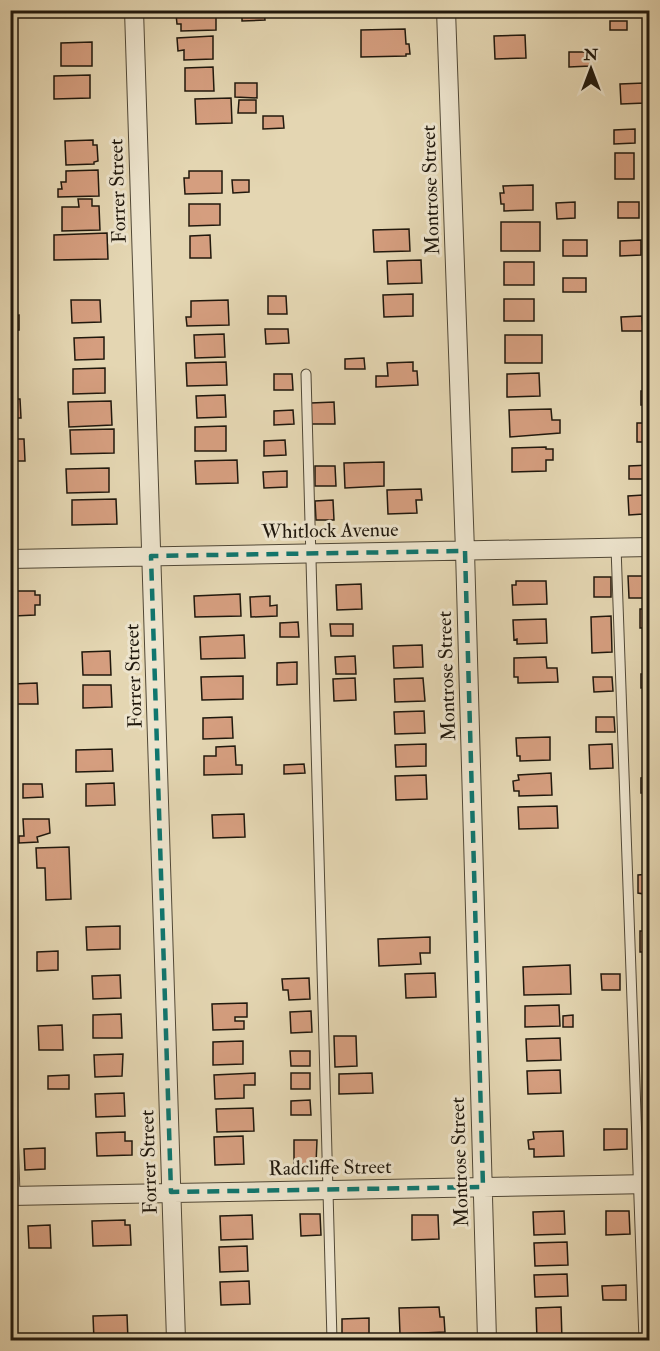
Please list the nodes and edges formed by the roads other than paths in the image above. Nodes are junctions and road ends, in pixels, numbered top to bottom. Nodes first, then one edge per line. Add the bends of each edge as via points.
1 (134, 10) edge
2 (446, 10) edge
3 (306, 374) dead end
4 (650, 547) edge
5 (616, 548) junction
6 (465, 551) junction
7 (310, 553) junction
8 (151, 556) junction
9 (10, 559) edge
10 (10, 1033) edge
11 (644, 1184) edge
12 (483, 1187) junction
13 (326, 1190) junction
14 (171, 1192) junction
15 (13, 1196) edge
16 (176, 1341) edge
17 (332, 1341) edge
18 (487, 1341) edge
19 (644, 1341) edge

1 - 8 street, Forrer Street
2 - 6 street, Montrose Street
3 - 7 lane
4 - 5 street, Whitlock Avenue
5 - 6 street, Whitlock Avenue
5 - 11 lane
6 - 7 street, Whitlock Avenue
6 - 12 street, Montrose Street
7 - 8 street, Whitlock Avenue
7 - 13 lane
8 - 9 street, Whitlock Avenue
8 - 14 street, Forrer Street
10 - 15 lane
11 - 12 street, Radcliffe Street
11 - 19 lane
12 - 13 street, Radcliffe Street
12 - 18 street, Montrose Street
13 - 14 street, Radcliffe Street
13 - 17 lane
14 - 15 street, Radcliffe Street
14 - 16 street, Forrer Street

